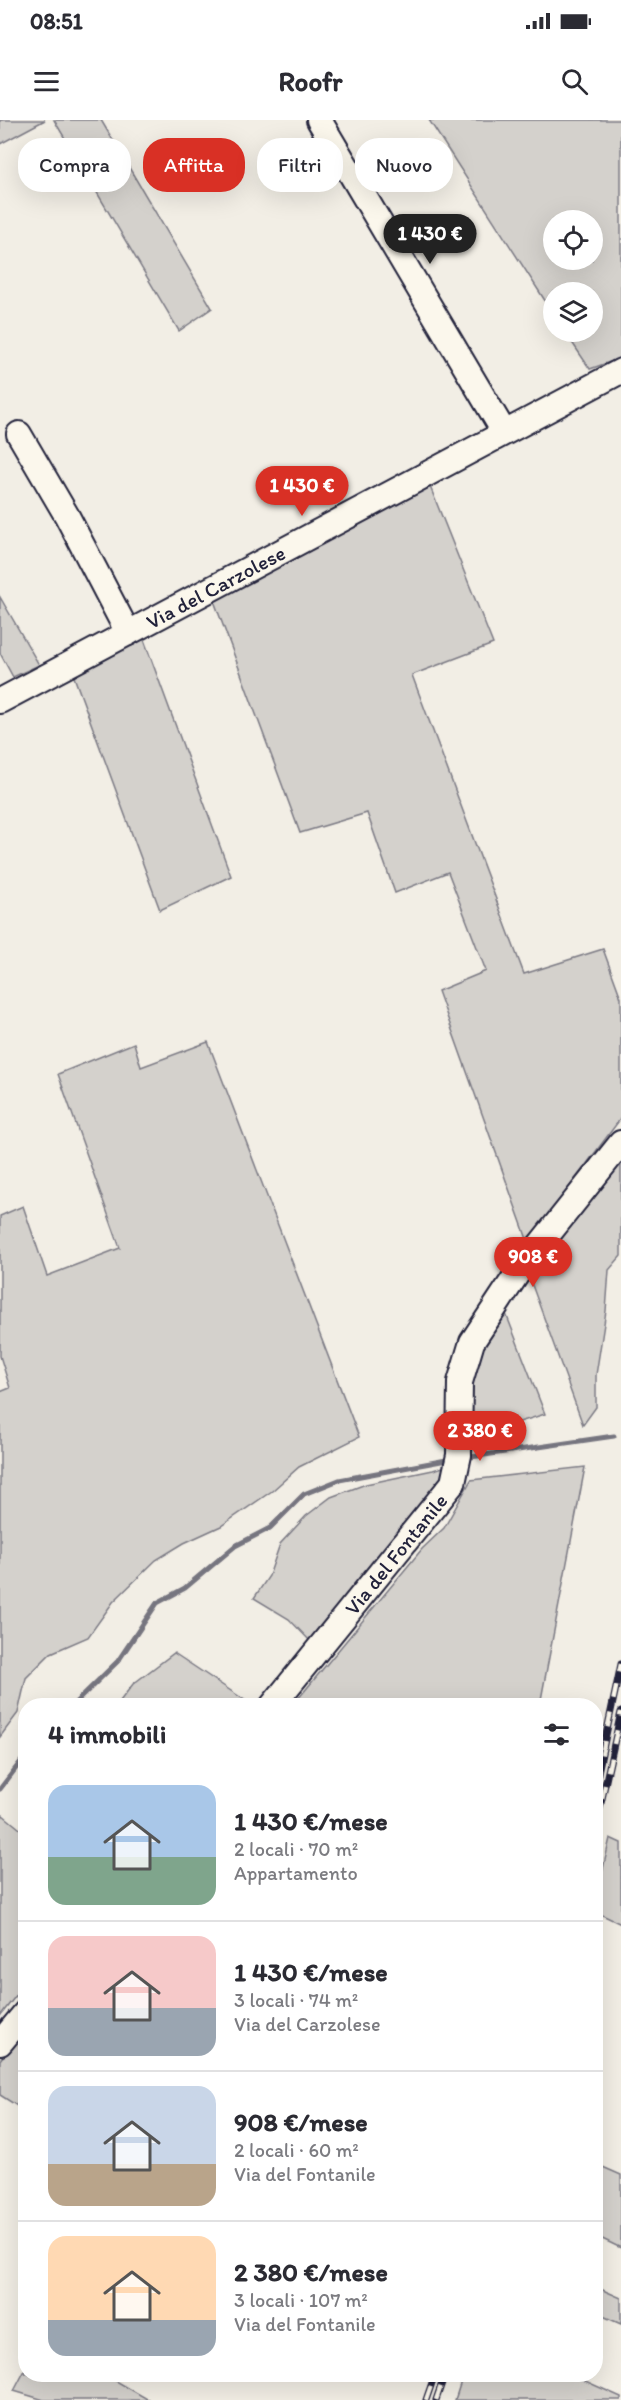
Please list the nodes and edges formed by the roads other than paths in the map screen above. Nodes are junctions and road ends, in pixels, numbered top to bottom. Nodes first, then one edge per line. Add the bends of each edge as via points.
1 (319, 120) edge
2 (621, 370) edge
3 (504, 432) junction
4 (19, 434) dead end
5 (128, 633) junction
6 (0, 701) edge
7 (621, 1143) edge
8 (279, 1698) edge
9 (18, 2022) edge
10 (0, 2043) edge

1 - 3 street
2 - 3 street, Via del Carzolese
3 - 5 street, Via del Carzolese
4 - 5 street
5 - 6 street, Via del Carzolese
7 - 8 street, Via del Fontanile via 548,1232 476,1335 460,1382 456,1477
9 - 10 street

